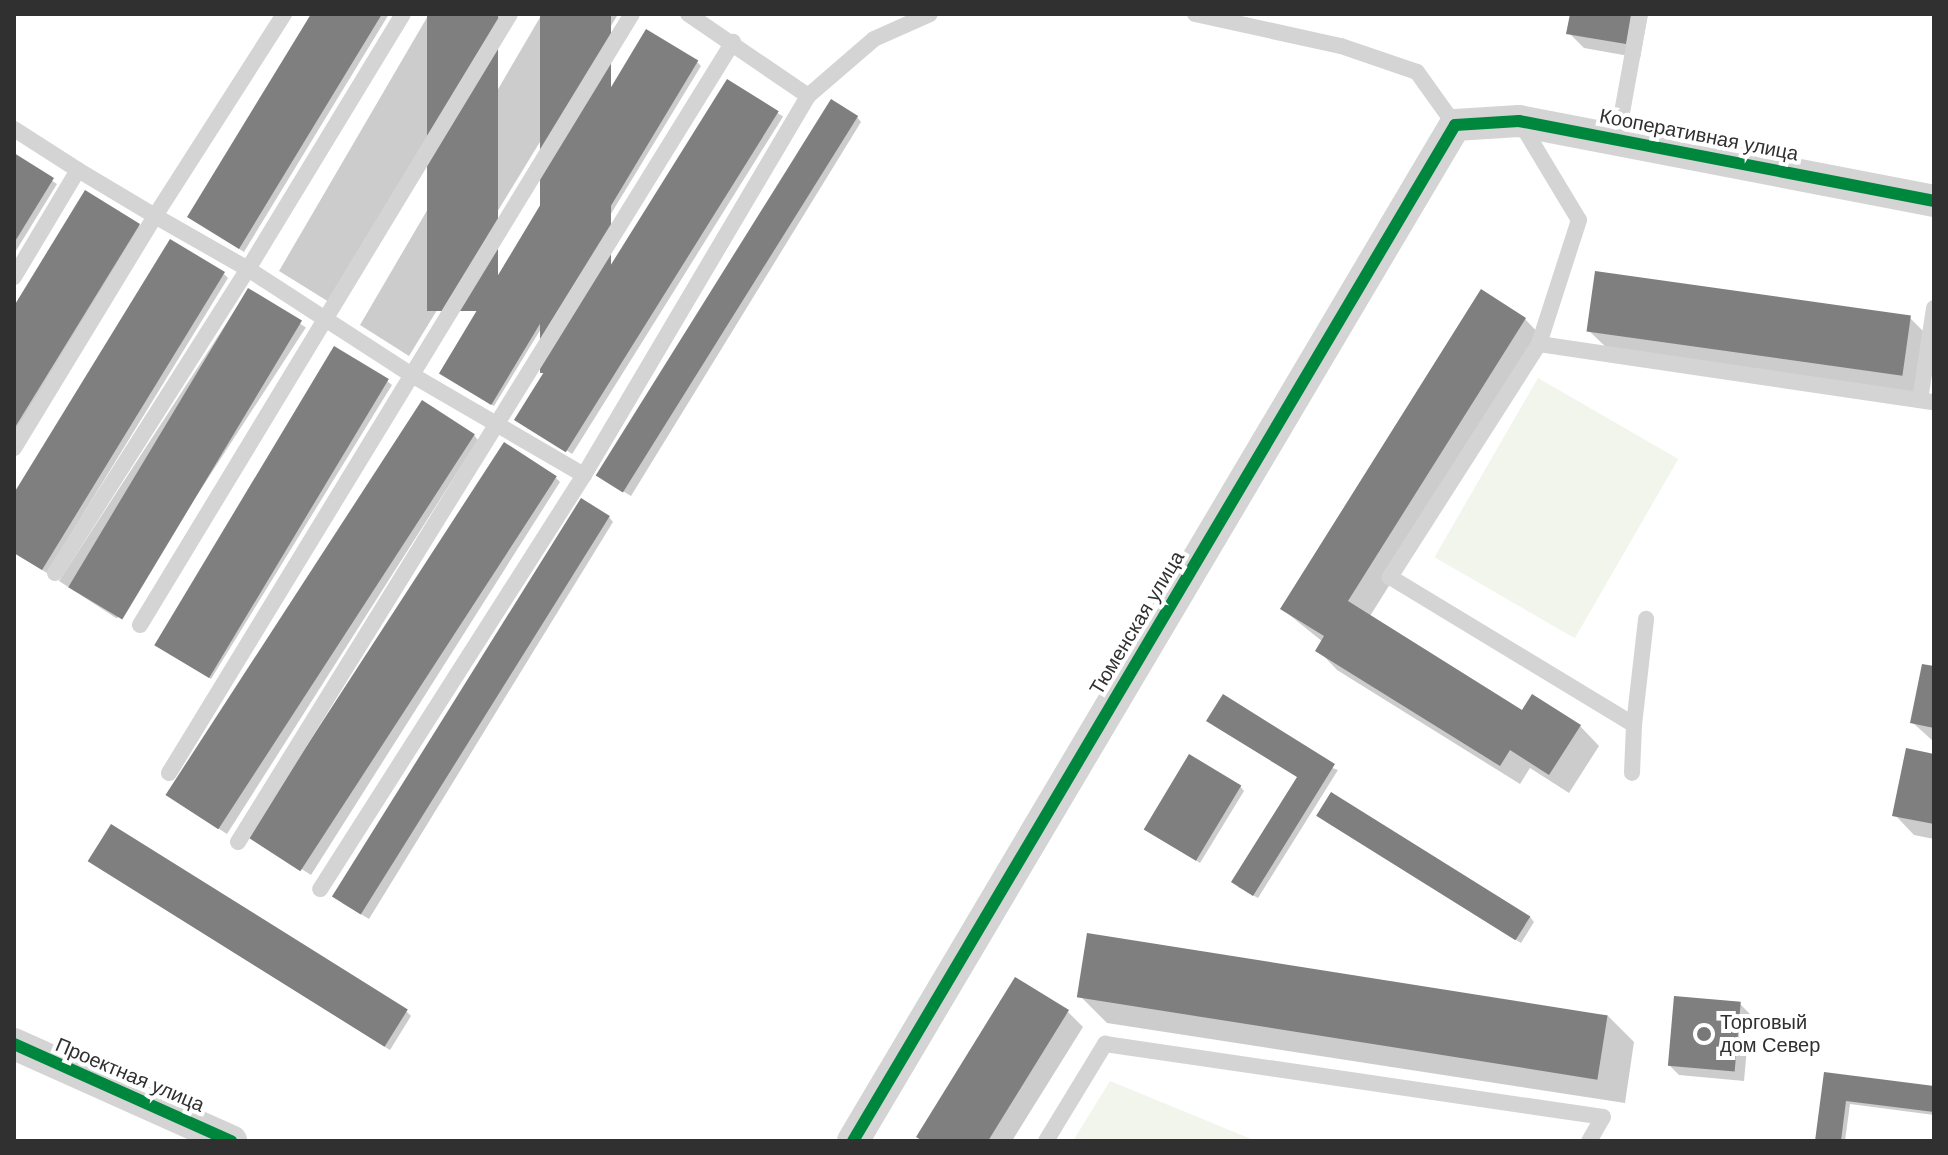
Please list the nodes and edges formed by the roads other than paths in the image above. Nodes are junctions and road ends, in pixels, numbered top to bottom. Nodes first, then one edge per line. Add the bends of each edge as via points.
1 (284, 14) edge
2 (403, 14) edge
3 (510, 14) edge
4 (632, 14) edge
5 (688, 14) edge
6 (930, 14) edge
7 (1195, 14) edge
8 (1640, 14) edge
9 (733, 42) junction
10 (808, 96) junction
11 (1519, 121) junction
12 (1455, 125) junction
13 (14, 129) edge
14 (1617, 140) junction
15 (78, 170) junction
16 (1934, 201) edge
17 (155, 216) junction
18 (248, 269) junction
19 (14, 277) edge
20 (1934, 308) edge
21 (322, 318) junction
22 (1539, 344) junction
23 (412, 375) junction
24 (1927, 401) edge
25 (497, 426) junction
26 (14, 448) edge
27 (584, 475) junction
28 (55, 573) dead end
29 (1646, 619) dead end
30 (140, 625) dead end
31 (1634, 725) junction
32 (169, 773) dead end
33 (1632, 773) dead end
34 (238, 842) dead end
35 (320, 889) dead end
36 (14, 1044) edge
37 (861, 1138) edge
38 (231, 1141) edge
39 (1046, 1141) edge
40 (1589, 1141) edge

1 - 17 lane
2 - 18 lane
3 - 21 lane
4 - 23 lane
5 - 9 lane
6 - 10 lane via 874,39
7 - 12 lane via 1341,46 1417,72
8 - 14 lane
9 - 10 lane
9 - 25 lane
10 - 27 lane
11 - 12 street, Кооперативная улица
11 - 14 street, Кооперативная улица
11 - 22 lane via 1579,220
12 - 37 street, Тюменская улица
13 - 15 lane
14 - 16 street, Кооперативная улица
15 - 17 lane
15 - 19 lane
17 - 18 lane
17 - 26 lane
18 - 21 lane
18 - 28 lane
20 - 24 lane
21 - 23 lane
21 - 30 lane
22 - 24 lane
22 - 31 lane via 1390,577
23 - 25 lane
23 - 32 lane
25 - 27 lane
25 - 34 lane
27 - 35 lane
29 - 31 lane
31 - 33 lane
36 - 38 street, Проектная улица
39 - 40 lane via 1105,1044 1603,1117

